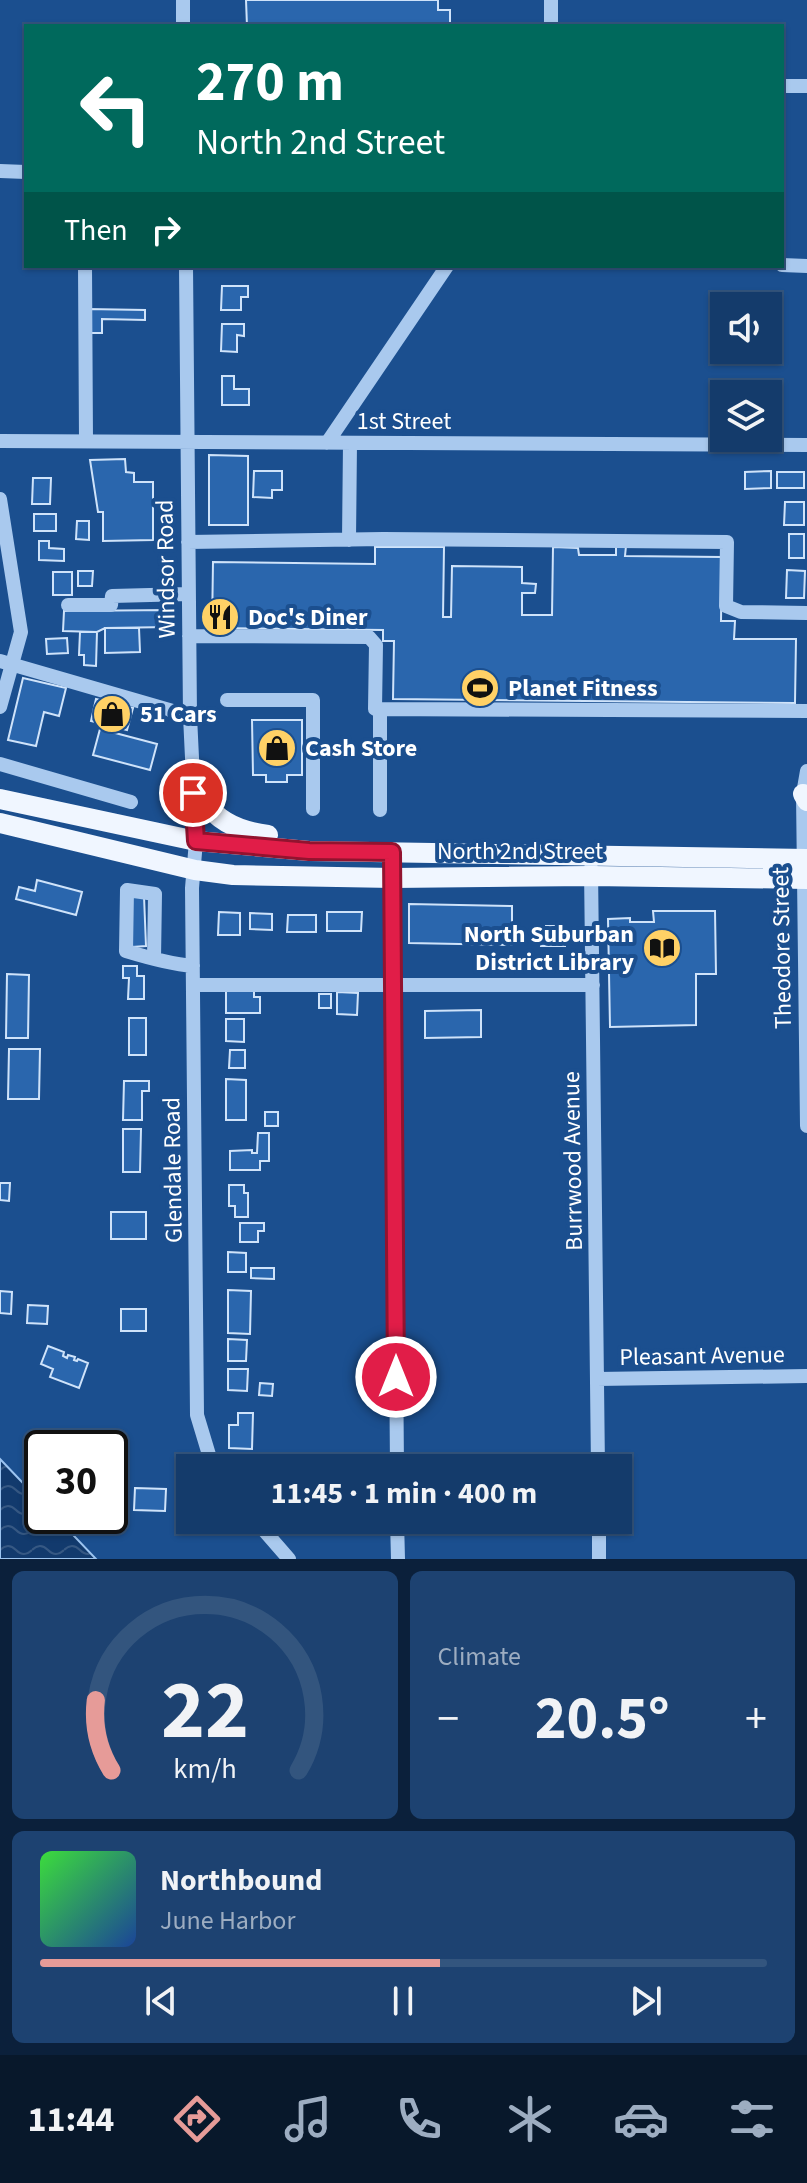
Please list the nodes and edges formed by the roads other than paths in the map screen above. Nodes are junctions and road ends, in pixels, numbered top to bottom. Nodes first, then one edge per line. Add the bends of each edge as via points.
1 (183, 0) edge
2 (551, 0) edge
3 (183, 24) edge
4 (551, 24) edge
5 (784, 86) edge
6 (807, 86) edge
7 (0, 171) edge
8 (24, 172) edge
9 (784, 265) edge
10 (807, 266) edge
11 (85, 268) edge
12 (186, 268) edge
13 (446, 268) edge
14 (0, 441) edge
15 (86, 441) junction
16 (187, 441) junction
17 (327, 443) junction
18 (350, 443) junction
19 (807, 445) edge
20 (0, 499) edge
21 (349, 540) junction
22 (188, 542) junction
23 (188, 594) junction
24 (68, 605) dead end
25 (807, 613) edge
26 (189, 636) junction
27 (6, 663) edge
28 (227, 700) dead end
29 (0, 707) edge
30 (380, 709) junction
31 (807, 711) edge
32 (190, 716) junction
33 (0, 764) edge
34 (191, 769) junction
35 (807, 771) edge
36 (805, 798) edge
37 (0, 799) edge
38 (131, 802) dead end
39 (313, 809) dead end
40 (380, 810) dead end
41 (0, 823) edge
42 (196, 841) junction
43 (309, 851) junction
44 (392, 852) junction
45 (591, 854) junction
46 (805, 869) edge
47 (195, 870) junction
48 (592, 876) junction
49 (393, 878) junction
50 (154, 959) junction
51 (193, 966) junction
52 (393, 984) junction
53 (193, 985) junction
54 (593, 985) junction
55 (807, 1126) edge
56 (807, 1376) edge
57 (597, 1379) junction
58 (209, 1454) edge
59 (397, 1454) edge
60 (598, 1454) edge
61 (267, 1534) edge
62 (397, 1534) edge
63 (599, 1534) edge
64 (289, 1559) edge
65 (398, 1559) edge
66 (599, 1559) edge

1 - 3 street
2 - 4 street
5 - 6 street
7 - 8 street
9 - 10 street
11 - 15 street
12 - 16 street, Windsor Road
13 - 17 street
14 - 15 street, 1st Street
15 - 16 street, 1st Street
16 - 17 street, 1st Street
16 - 22 street, Windsor Road
17 - 18 street, 1st Street
18 - 19 street, 1st Street
18 - 21 street
20 - 27 street via 21,632
21 - 22 street
21 - 25 street via 727,542 726,606 741,612
22 - 23 street, Windsor Road
23 - 24 street via 112,596 111,605
23 - 26 street, Windsor Road
26 - 30 street via 369,637 376,645 375,709
26 - 32 street, Windsor Road
27 - 29 street
27 - 32 street
28 - 39 street via 313,700
30 - 31 street
30 - 40 street
32 - 34 street, Windsor Road
33 - 38 street
34 - 42 street, Windsor Road
34 - 43 main road via 208,806 232,826 280,837
35 - 36 street, Theodore Street
36 - 46 street, Theodore Street
37 - 42 main road, North 2nd Street
41 - 47 main road, North 2nd Street
42 - 43 main road, North 2nd Street
42 - 47 street, Windsor Road
43 - 44 main road, North 2nd Street
44 - 45 main road, North 2nd Street
44 - 49 street
45 - 46 main road, North 2nd Street
45 - 48 street, Burrwood Avenue
46 - 48 main road, North 2nd Street
46 - 55 street, Theodore Street
47 - 49 main road, North 2nd Street
47 - 51 street, Glendale Road
48 - 49 main road, North 2nd Street
48 - 54 street, Burrwood Avenue
49 - 52 street
50 - 50 street via 155,894 127,890 126,951
50 - 51 street
51 - 53 street, Glendale Road
52 - 53 street
52 - 54 street
52 - 59 street
53 - 58 street, Glendale Road via 197,1415
54 - 57 street, Burrwood Avenue
56 - 57 street, Pleasant Avenue
57 - 60 street, Burrwood Avenue
61 - 64 street
62 - 65 street
63 - 66 street

